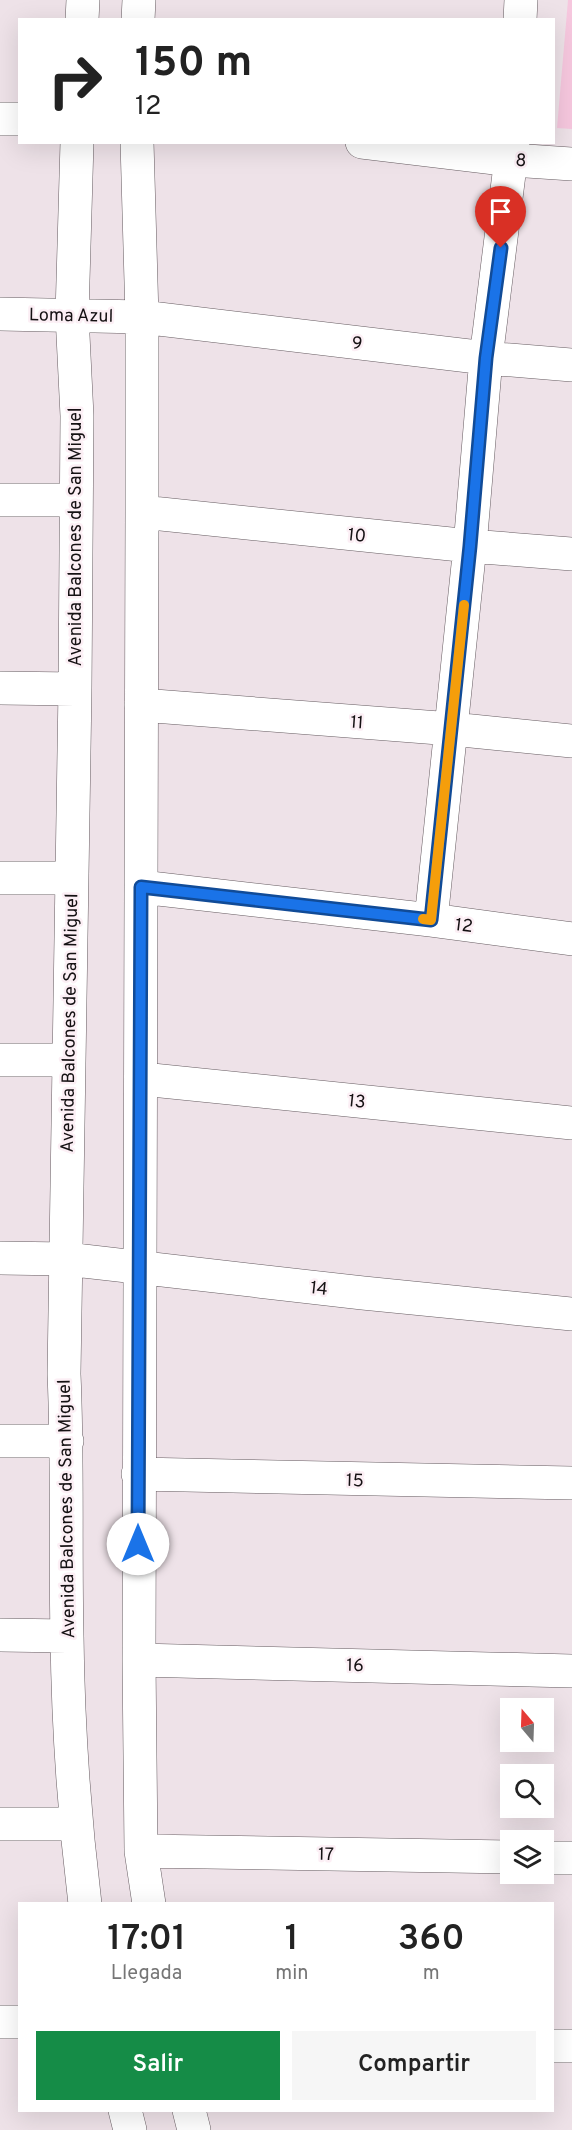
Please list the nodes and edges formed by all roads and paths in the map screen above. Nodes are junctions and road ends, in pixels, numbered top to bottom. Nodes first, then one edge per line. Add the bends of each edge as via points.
1 (83, 0) edge
2 (139, 0) edge
3 (521, 0) edge
4 (82, 18) edge
5 (138, 18) edge
6 (520, 18) edge
7 (0, 119) edge
8 (18, 119) edge
9 (77, 144) edge
10 (137, 144) edge
11 (396, 144) edge
12 (513, 151) edge
13 (572, 164) edge
14 (0, 314) edge
15 (72, 315) junction
16 (142, 317) junction
17 (486, 358) junction
18 (572, 365) edge
19 (0, 500) edge
20 (75, 500) junction
21 (142, 512) junction
22 (470, 546) junction
23 (572, 554) edge
24 (0, 688) edge
25 (75, 689) junction
26 (141, 705) junction
27 (452, 729) junction
28 (572, 741) edge
29 (0, 878) edge
30 (71, 878) junction
31 (141, 887) junction
32 (431, 920) junction
33 (572, 939) edge
34 (0, 1060) edge
35 (69, 1060) junction
36 (142, 1079) junction
37 (572, 1123) edge
38 (0, 1258) edge
39 (66, 1259) junction
40 (140, 1268) junction
41 (572, 1314) edge
42 (0, 1441) edge
43 (67, 1441) junction
44 (138, 1474) junction
45 (572, 1484) edge
46 (0, 1635) edge
47 (67, 1636) junction
48 (139, 1660) junction
49 (572, 1671) edge
50 (0, 1824) edge
51 (75, 1824) junction
52 (141, 1851) junction
53 (500, 1857) edge
54 (554, 1858) edge
55 (572, 1858) edge
56 (85, 1902) edge
57 (149, 1902) edge
58 (0, 2022) edge
59 (18, 2022) edge
60 (554, 2046) edge
61 (572, 2046) edge
62 (126, 2112) edge
63 (190, 2112) edge
64 (130, 2130) edge
65 (194, 2130) edge

1 - 4 street
2 - 5 street
3 - 6 street
7 - 8 street
9 - 15 street, Avenida Balcones de San Miguel
10 - 16 street
11 - 12 street, 8
12 - 13 street, 8
12 - 17 street
14 - 15 street, Loma Azul
15 - 16 street, Loma Azul
15 - 20 street, Avenida Balcones de San Miguel via 77,416
16 - 17 street, 9
16 - 21 street
17 - 18 street, 9
17 - 22 street
19 - 20 street
20 - 25 street, Avenida Balcones de San Miguel
21 - 22 street, 10
21 - 26 street
22 - 23 street, 10
22 - 27 street
24 - 25 street
25 - 30 street, Avenida Balcones de San Miguel
26 - 27 street, 11
26 - 31 street
27 - 28 street, 11
27 - 32 street
29 - 30 street
30 - 35 street, Avenida Balcones de San Miguel
31 - 32 street, 12
31 - 36 street
32 - 33 street, 12
34 - 35 street
35 - 39 street, Avenida Balcones de San Miguel
36 - 37 street, 13
36 - 40 street
38 - 39 street, 14
39 - 40 street, 14
39 - 43 street, Avenida Balcones de San Miguel
40 - 41 street, 14
40 - 44 street
42 - 43 street
43 - 47 street, Avenida Balcones de San Miguel
44 - 45 street, 15
44 - 48 street
46 - 47 street
47 - 51 street, Avenida Balcones de San Miguel
48 - 49 street, 16
48 - 52 street
50 - 51 street
51 - 56 street, Avenida Balcones de San Miguel
52 - 53 street, 17
52 - 57 street
54 - 55 street
58 - 59 street
60 - 61 street
62 - 64 street
63 - 65 street

